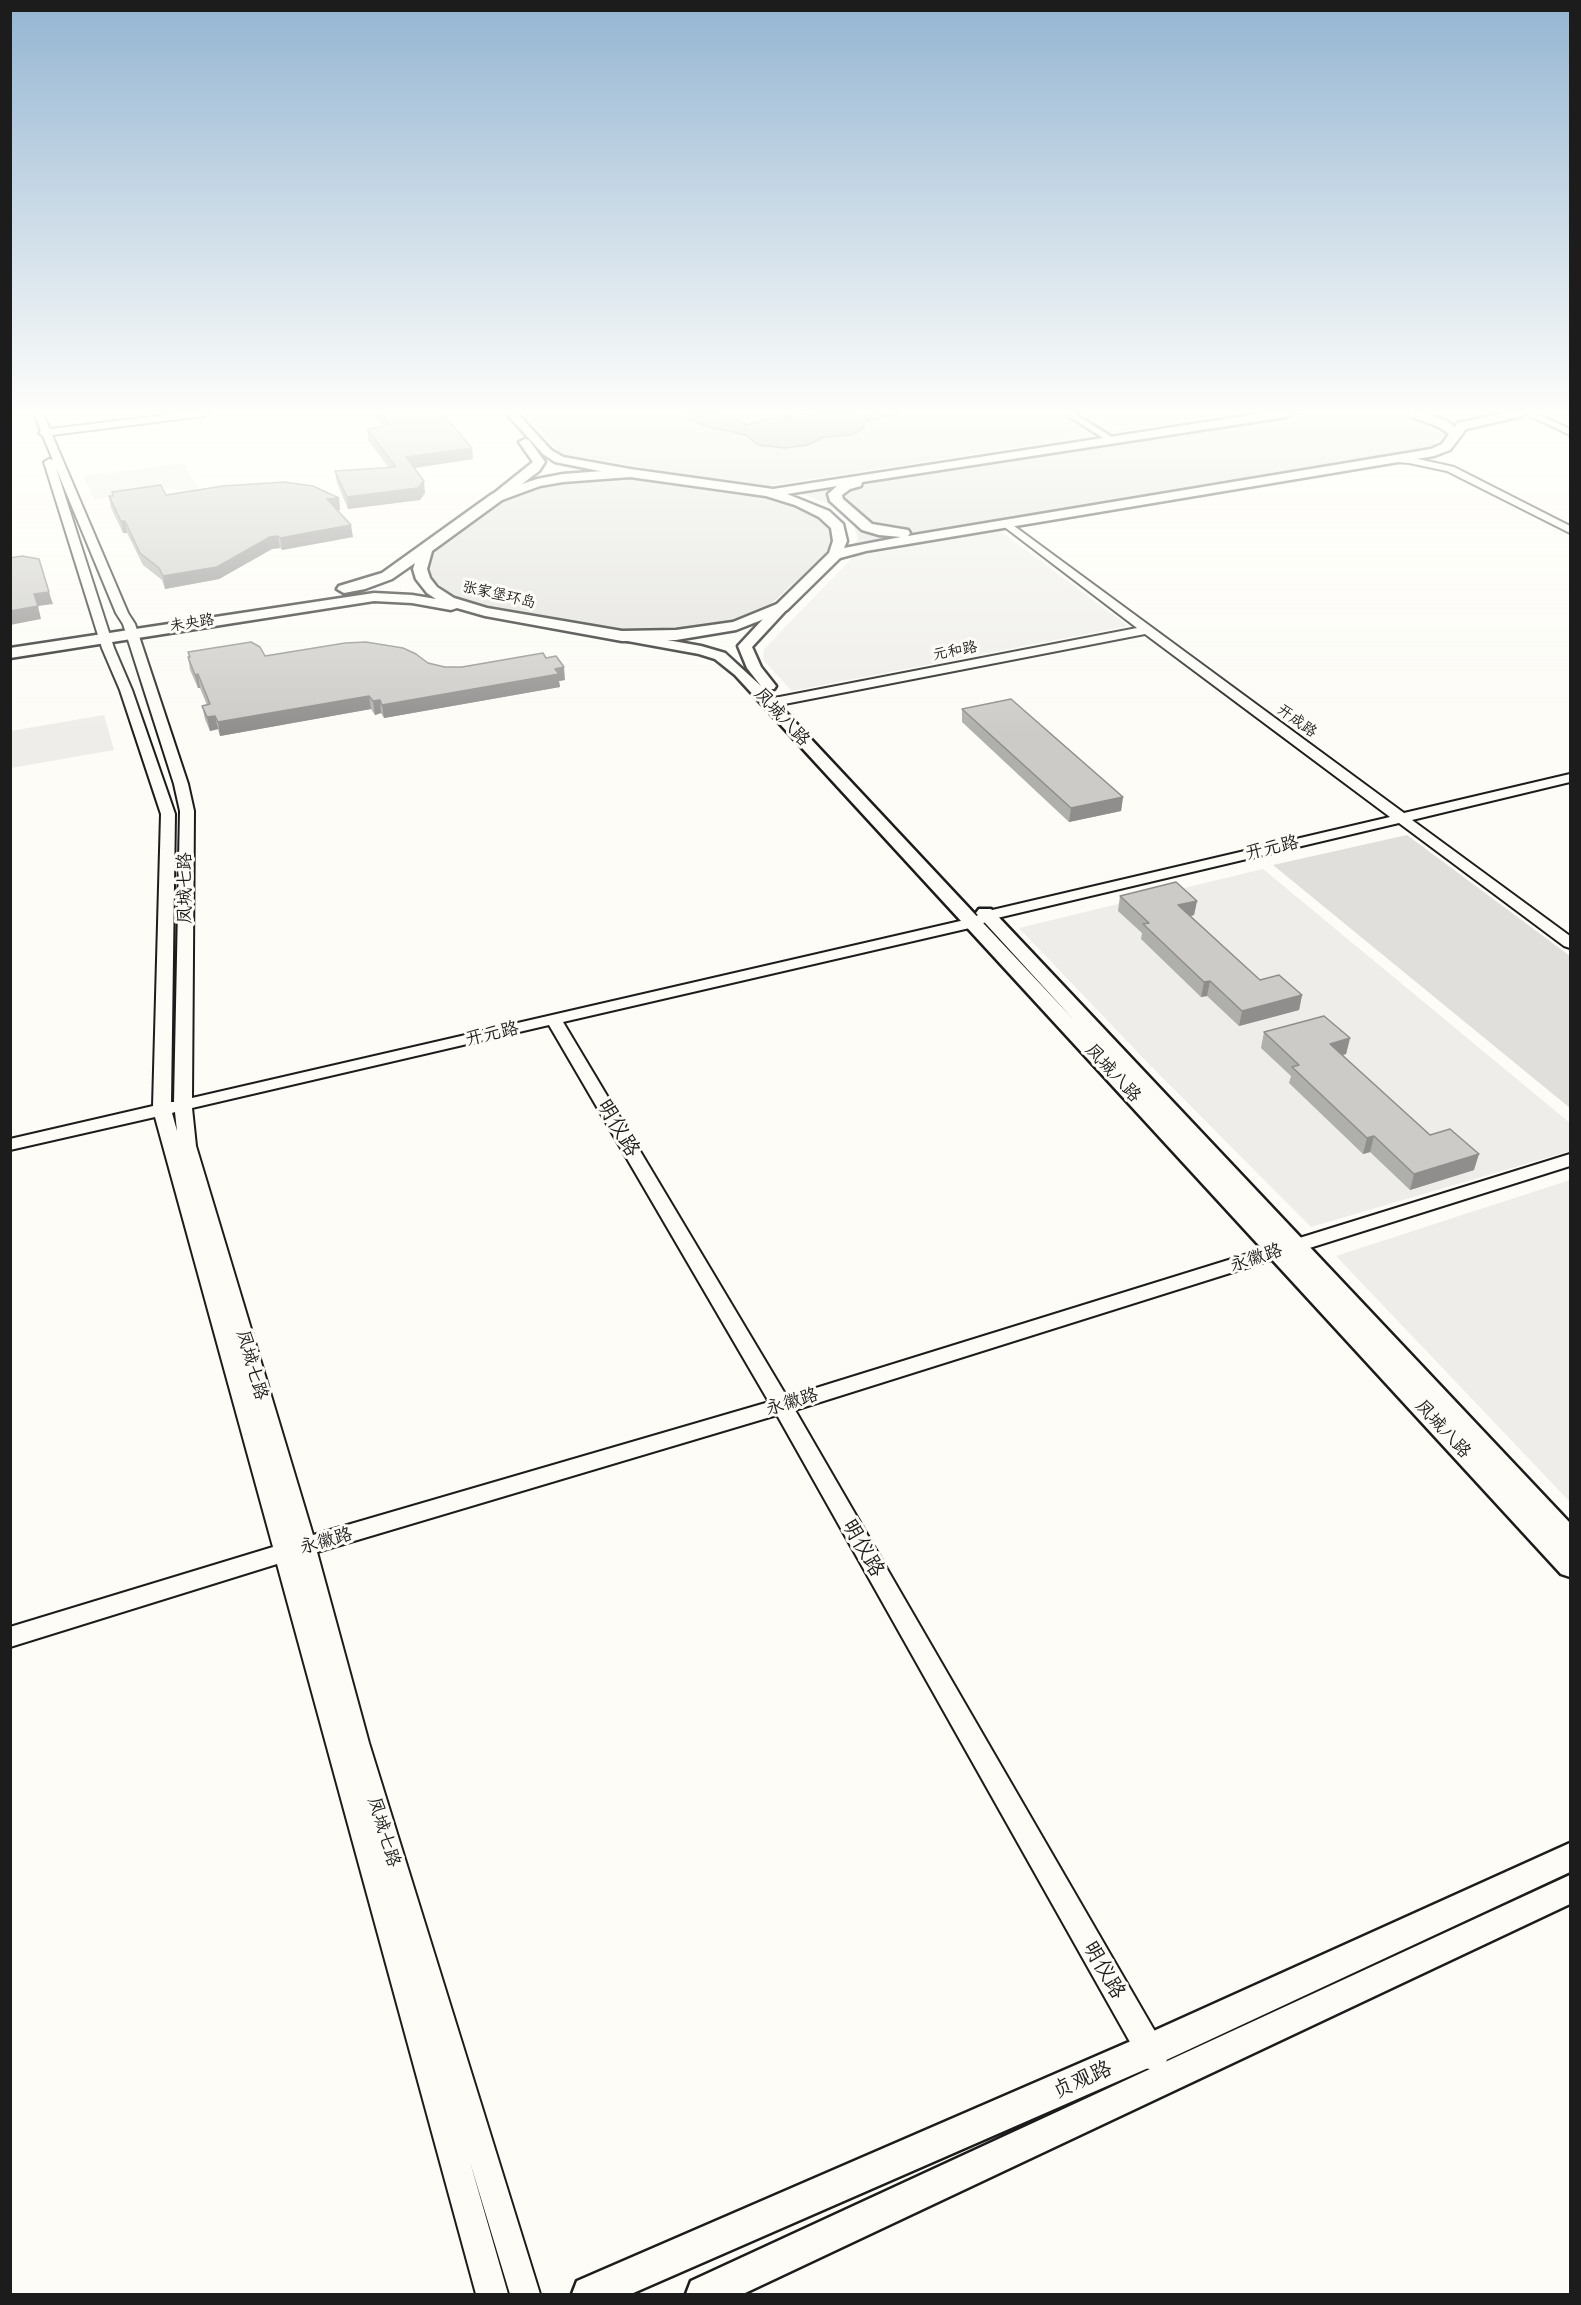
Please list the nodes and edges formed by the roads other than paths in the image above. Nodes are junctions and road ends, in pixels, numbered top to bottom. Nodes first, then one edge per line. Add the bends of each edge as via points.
1 (67, 521) edge
2 (84, 521) edge
3 (465, 521) edge
4 (831, 521) edge
5 (860, 521) edge
6 (1021, 521) edge
7 (1550, 521) edge
8 (1006, 523) junction
9 (1570, 531) edge
10 (939, 534) junction
11 (426, 549) junction
12 (835, 555) junction
13 (782, 607) junction
14 (485, 612) junction
15 (131, 629) junction
16 (1147, 630) junction
17 (103, 633) junction
18 (622, 636) junction
19 (10, 644) edge
20 (10, 653) edge
21 (776, 702) junction
22 (1570, 778) edge
23 (1570, 785) edge
24 (1404, 821) junction
25 (985, 920) junction
26 (1570, 944) edge
27 (554, 1020) junction
28 (183, 1105) junction
29 (162, 1110) junction
30 (10, 1146) edge
31 (1570, 1160) edge
32 (1286, 1248) junction
33 (782, 1406) junction
34 (1570, 1540) edge
35 (296, 1550) junction
36 (1570, 1567) edge
37 (10, 1637) edge
38 (1570, 1857) edge
39 (1570, 1889) edge
40 (1150, 2050) junction
41 (1167, 2079) junction
42 (492, 2295) edge
43 (525, 2295) edge
44 (590, 2295) edge
45 (704, 2295) edge

1 - 17 street, 凤城七路
2 - 15 street, 凤城七路
3 - 11 main road
4 - 12 main road via 838,527 840,541
5 - 10 main road via 879,531
6 - 8 main road
7 - 9 street
8 - 10 main road
8 - 16 street, 开成路
10 - 12 main road
11 - 14 main road, 张家堡环岛 via 420,569 432,590 449,601
11 - 15 main road, 未央路 via 387,576 360,586
12 - 13 main road, 张家堡环岛
13 - 18 main road, 张家堡环岛 via 736,626 676,635
13 - 21 main road, 凤城八路 via 745,646
14 - 15 main road, 未央路 via 412,599 374,597
14 - 18 main road, 张家堡环岛
15 - 17 main road, 未央路
15 - 28 street, 凤城七路 via 187,811
16 - 21 street, 元和路
16 - 24 street, 开成路
17 - 19 main road, 未央路
17 - 20 main road, 未央路
17 - 29 street, 凤城七路 via 168,814
18 - 21 main road, 凤城八路 via 720,656
21 - 25 main road, 凤城八路
22 - 24 street, 开元路
23 - 24 street, 开元路
24 - 25 street, 开元路
24 - 26 street, 开成路
25 - 27 street, 开元路
25 - 32 main road, 凤城八路
27 - 28 street, 开元路
27 - 33 street, 明仪路
28 - 29 street, 开元路
28 - 35 street, 凤城七路 via 188,1146
29 - 30 street, 开元路
29 - 35 street, 凤城七路
31 - 32 street, 永徽路
32 - 33 street, 永徽路
32 - 34 main road, 凤城八路
32 - 36 main road, 凤城八路
33 - 35 street, 永徽路
33 - 40 street, 明仪路
35 - 37 street, 永徽路
35 - 42 street, 凤城七路
35 - 43 street, 凤城七路
38 - 40 main road, 贞观路
39 - 41 main road, 贞观路
40 - 41 street, 明仪路
40 - 44 main road, 贞观路
41 - 45 main road, 贞观路

